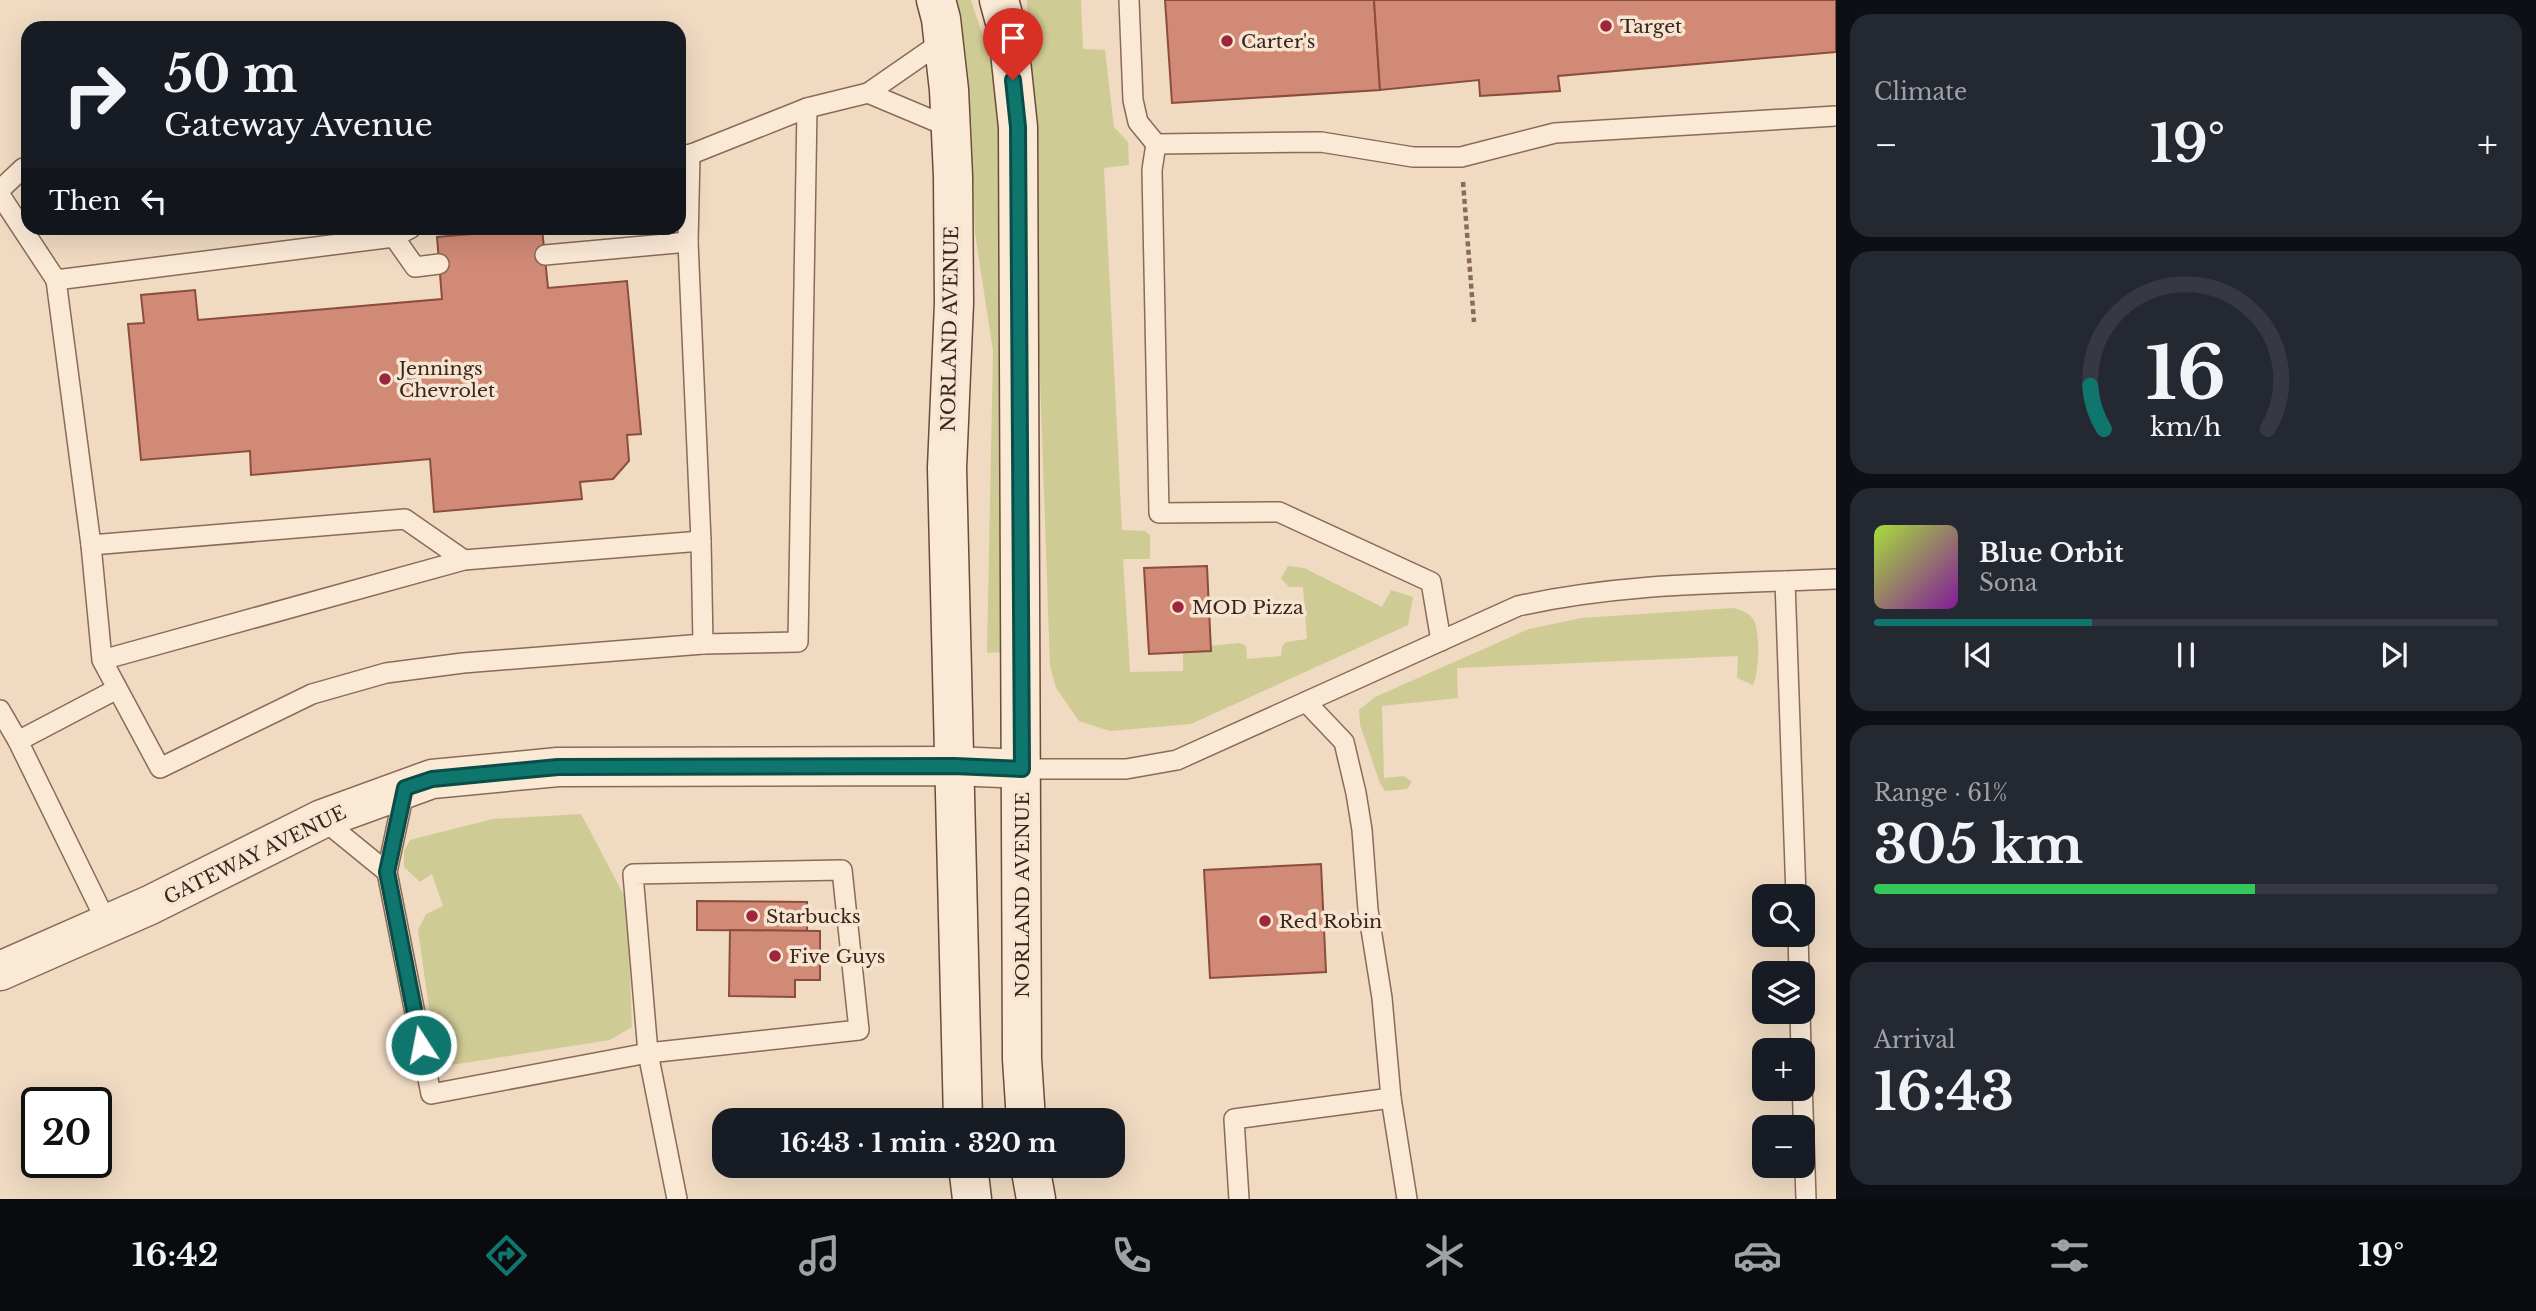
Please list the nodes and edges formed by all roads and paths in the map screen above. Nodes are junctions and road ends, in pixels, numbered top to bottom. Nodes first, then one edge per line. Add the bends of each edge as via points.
1 (936, 0) edge
2 (999, 0) edge
3 (1129, 0) edge
4 (943, 41) junction
5 (868, 93) junction
6 (807, 108) junction
7 (1836, 116) edge
8 (949, 127) junction
9 (1156, 144) junction
10 (686, 157) edge
11 (1461, 157) junction
12 (21, 170) edge
13 (686, 185) edge
14 (0, 192) edge
15 (21, 225) edge
16 (27, 235) edge
17 (372, 235) edge
18 (402, 235) edge
19 (688, 242) junction
20 (544, 255) dead end
21 (439, 264) dead end
22 (56, 280) junction
23 (1475, 322) dead end
24 (701, 541) junction
25 (90, 545) junction
26 (464, 560) junction
27 (1836, 579) edge
28 (1785, 581) junction
29 (1441, 641) junction
30 (703, 644) junction
31 (102, 660) junction
32 (117, 689) junction
33 (1307, 702) junction
34 (0, 710) edge
35 (18, 741) junction
36 (954, 766) junction
37 (1022, 769) junction
38 (405, 788) junction
39 (323, 819) junction
40 (387, 872) junction
41 (1797, 884) edge
42 (108, 925) junction
43 (0, 971) edge
44 (648, 1053) junction
45 (1391, 1098) junction
46 (1803, 1101) edge
47 (963, 1108) edge
48 (1025, 1108) edge
49 (969, 1178) edge
50 (1032, 1178) edge
51 (677, 1199) edge
52 (972, 1199) edge
53 (1036, 1199) edge
54 (1239, 1199) edge
55 (1407, 1199) edge
56 (1807, 1199) edge

1 - 4 main road, NORLAND AVENUE
2 - 37 main road, NORLAND AVENUE via 1008,33 1018,127
3 - 9 lane via 1133,100 1138,122
4 - 5 lane
4 - 8 main road, NORLAND AVENUE
5 - 6 lane
5 - 8 lane
6 - 10 lane
6 - 30 lane via 798,642
7 - 11 lane via 1555,133
8 - 36 main road, NORLAND AVENUE via 954,303 947,468
9 - 11 lane via 1321,142 1412,157
9 - 29 lane via 1152,170 1160,513 1279,512 1337,536 1432,582
11 - 23 path
12 - 14 lane
13 - 19 lane
14 - 15 lane
16 - 22 lane
17 - 22 lane
18 - 21 lane via 415,267
19 - 20 lane
19 - 24 lane
22 - 25 lane
24 - 26 lane
24 - 30 lane
25 - 26 lane via 405,519
25 - 31 lane
26 - 31 lane
27 - 28 lane
28 - 29 lane via 1673,584 1579,593 1518,606
28 - 41 lane
29 - 33 lane
30 - 32 lane via 386,673 312,694 160,768
31 - 32 lane
32 - 35 lane
33 - 37 lane via 1177,760 1126,769
33 - 45 lane via 1344,742 1356,793
34 - 35 lane
35 - 42 lane
36 - 37 main road, GATEWAY AVENUE
36 - 38 main road, GATEWAY AVENUE via 558,767 432,779
36 - 47 main road, NORLAND AVENUE
37 - 48 main road, NORLAND AVENUE
38 - 39 main road, GATEWAY AVENUE
38 - 40 lane
39 - 40 lane
39 - 42 main road, GATEWAY AVENUE
40 - 44 lane via 431,1094
42 - 43 main road, GATEWAY AVENUE
44 - 44 lane via 859,1030 842,870 633,874
44 - 51 lane
45 - 54 lane via 1234,1119
45 - 55 lane
46 - 56 lane
49 - 52 main road
50 - 53 main road

